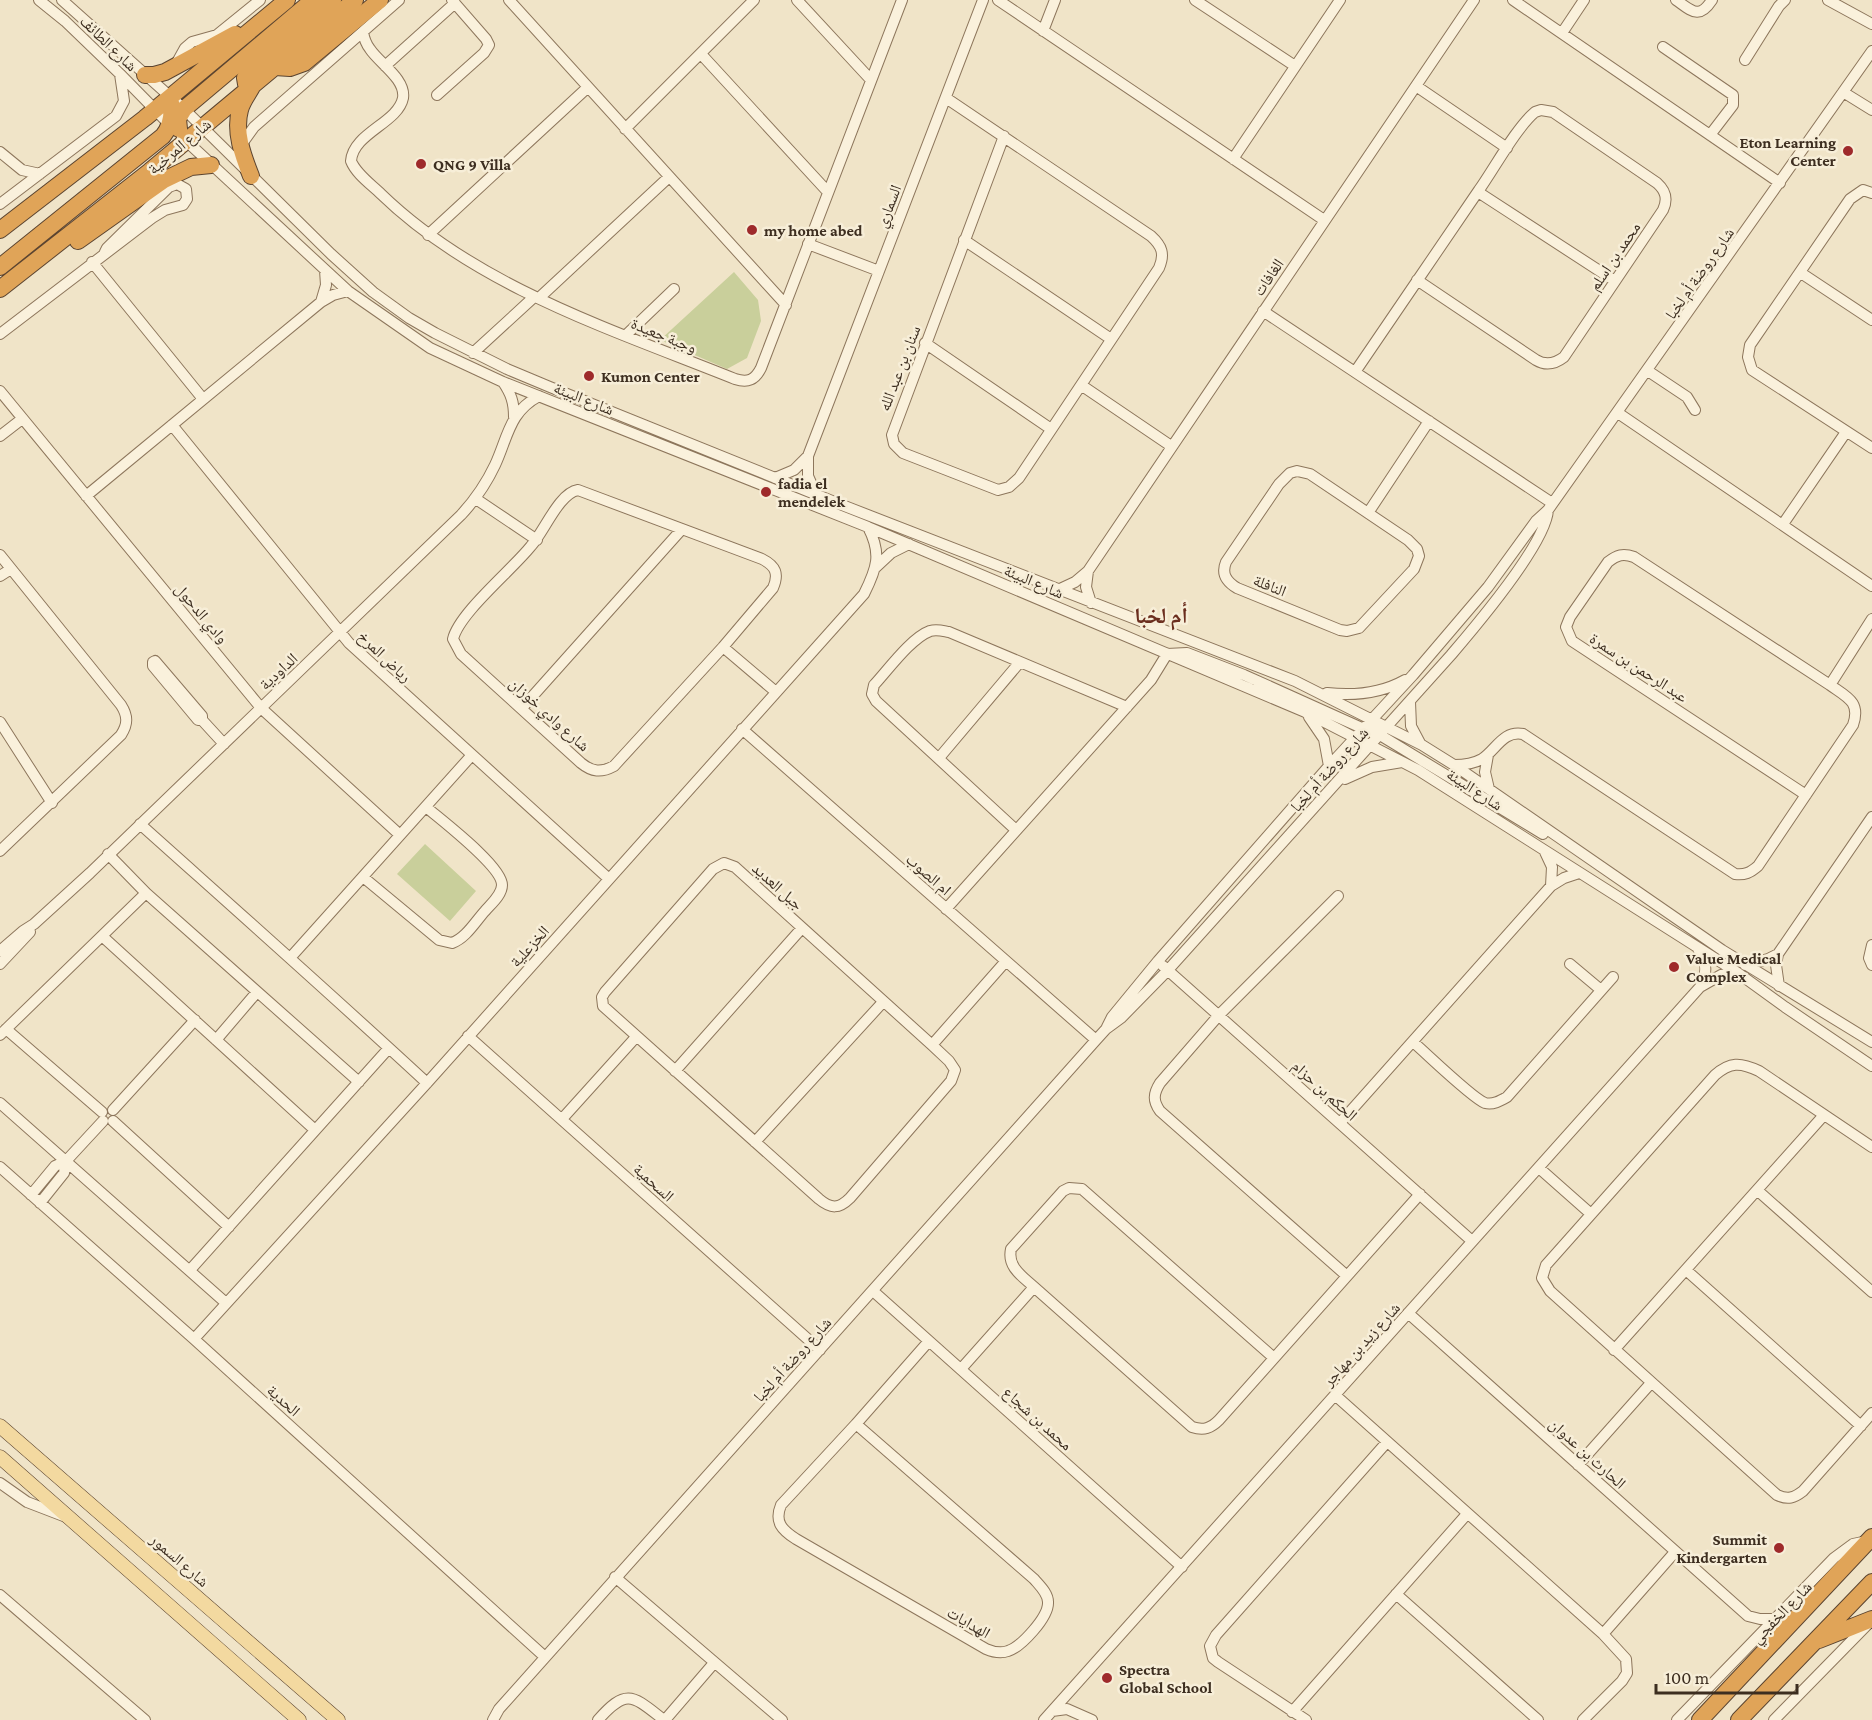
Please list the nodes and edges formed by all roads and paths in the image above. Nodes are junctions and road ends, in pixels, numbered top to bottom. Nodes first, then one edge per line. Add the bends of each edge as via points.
1 (39, 0) edge
2 (62, 0) edge
3 (244, 0) edge
4 (260, 0) edge
5 (286, 0) edge
6 (313, 0) edge
7 (333, 0) edge
8 (355, 0) edge
9 (380, 0) edge
10 (399, 0) edge
11 (509, 0) edge
12 (754, 0) edge
13 (797, 0) edge
14 (902, 0) edge
15 (983, 0) edge
16 (998, 0) edge
17 (1055, 0) edge
18 (1196, 0) edge
19 (1340, 0) edge
20 (1474, 0) edge
21 (1513, 0) edge
22 (1578, 0) edge
23 (1584, 0) edge
24 (1676, 0) edge
25 (1712, 0) edge
26 (1785, 0) edge
27 (1828, 0) edge
28 (453, 2) edge
29 (245, 12) junction
30 (261, 23) junction
31 (1872, 24) edge
32 (1044, 31) junction
33 (1560, 31) junction
34 (363, 32) junction
35 (350, 43) junction
36 (1662, 47) dead end
37 (370, 50) junction
38 (1872, 51) edge
39 (701, 54) junction
40 (1745, 60) dead end
41 (175, 66) junction
42 (385, 66) junction
43 (1295, 66) junction
44 (275, 67) junction
45 (120, 74) junction
46 (145, 75) junction
47 (871, 80) junction
48 (253, 85) junction
49 (1416, 86) junction
50 (587, 88) junction
51 (1843, 92) junction
52 (437, 95) dead end
53 (170, 97) junction
54 (946, 98) junction
55 (155, 109) junction
56 (184, 109) junction
57 (1872, 110) edge
58 (170, 124) junction
59 (202, 127) junction
60 (625, 129) junction
61 (1710, 135) junction
62 (1004, 136) junction
63 (185, 141) junction
64 (241, 146) junction
65 (1507, 148) junction
66 (0, 152) edge
67 (1233, 159) junction
68 (14, 165) junction
69 (211, 165) junction
70 (40, 174) junction
71 (251, 176) junction
72 (669, 177) junction
73 (1780, 183) junction
74 (21, 187) junction
75 (827, 191) junction
76 (1478, 192) junction
77 (1872, 193) edge
78 (0, 204) edge
79 (1324, 220) junction
80 (0, 230) edge
81 (428, 235) junction
82 (964, 240) junction
83 (808, 244) junction
84 (51, 249) junction
85 (105, 252) junction
86 (92, 262) junction
87 (0, 267) edge
88 (325, 270) junction
89 (879, 271) junction
90 (1801, 273) junction
91 (1417, 280) junction
92 (1615, 281) junction
93 (0, 289) edge
94 (674, 289) dead end
95 (348, 291) junction
96 (536, 297) junction
97 (321, 302) junction
98 (786, 305) junction
99 (1263, 311) junction
100 (1872, 320) edge
101 (0, 334) edge
102 (626, 335) junction
103 (1111, 339) junction
104 (925, 343) junction
105 (473, 353) junction
106 (1648, 370) junction
107 (1355, 372) junction
108 (502, 382) junction
109 (1081, 385) junction
110 (0, 391) edge
111 (539, 396) junction
112 (203, 399) junction
113 (1695, 410) dead end
114 (1618, 413) junction
115 (514, 417) junction
116 (22, 419) junction
117 (1429, 421) junction
118 (171, 425) junction
119 (1051, 429) junction
120 (1846, 432) junction
121 (0, 436) edge
122 (1171, 446) junction
123 (1872, 448) edge
124 (808, 456) junction
125 (775, 478) junction
126 (816, 494) junction
127 (86, 496) junction
128 (476, 499) junction
129 (1550, 506) junction
130 (1368, 513) junction
131 (1783, 524) junction
132 (868, 526) junction
133 (682, 529) junction
134 (537, 540) junction
135 (909, 544) junction
136 (0, 555) edge
137 (876, 567) junction
138 (11, 569) junction
139 (1088, 571) junction
140 (0, 576) edge
141 (1872, 586) edge
142 (1060, 589) junction
143 (1091, 603) junction
144 (1872, 619) edge
145 (340, 634) junction
146 (723, 647) junction
147 (1167, 654) junction
148 (1020, 662) junction
149 (1413, 675) junction
150 (1830, 685) junction
151 (1315, 689) junction
152 (179, 692) dead end
153 (776, 692) junction
154 (1410, 702) junction
155 (1127, 707) junction
156 (261, 708) junction
157 (522, 708) junction
158 (1305, 712) junction
159 (1373, 719) junction
160 (0, 722) edge
161 (742, 729) junction
162 (1364, 729) junction
163 (1384, 731) junction
164 (1356, 737) junction
165 (224, 744) junction
166 (1371, 745) junction
167 (1422, 745) junction
168 (1488, 755) junction
169 (471, 756) junction
170 (939, 758) junction
171 (1402, 762) junction
172 (1454, 765) junction
173 (1329, 766) junction
174 (1337, 783) junction
175 (1489, 789) junction
176 (1806, 795) junction
177 (52, 803) junction
178 (426, 807) junction
179 (1872, 817) edge
180 (140, 824) junction
181 (1016, 830) junction
182 (400, 835) junction
183 (1567, 843) junction
184 (1544, 850) junction
185 (0, 851) edge
186 (108, 854) junction
187 (1579, 873) junction
188 (363, 877) junction
189 (609, 879) junction
190 (1551, 886) junction
191 (146, 893) junction
192 (1338, 896) dead end
193 (946, 909) junction
194 (34, 924) junction
195 (802, 928) junction
196 (102, 936) junction
197 (1872, 945) edge
198 (1698, 948) junction
199 (0, 951) edge
200 (1778, 954) junction
201 (290, 958) junction
202 (1006, 961) junction
203 (1158, 961) junction
204 (0, 964) edge
205 (1570, 964) dead end
206 (1872, 965) edge
207 (1741, 969) junction
208 (1168, 970) junction
209 (1613, 977) dead end
210 (1779, 986) junction
211 (1700, 987) junction
212 (1601, 990) junction
213 (257, 992) junction
214 (883, 1002) junction
215 (1219, 1015) junction
216 (195, 1020) junction
217 (1106, 1029) junction
218 (3, 1032) edge
219 (468, 1036) junction
220 (636, 1037) junction
221 (216, 1040) junction
222 (1096, 1040) junction
223 (1413, 1042) junction
224 (1872, 1042) edge
225 (932, 1046) junction
226 (389, 1048) junction
227 (1872, 1066) edge
228 (675, 1071) junction
229 (359, 1082) junction
230 (427, 1083) junction
231 (0, 1103) edge
232 (1824, 1115) junction
233 (108, 1116) junction
234 (562, 1119) junction
235 (1340, 1123) junction
236 (315, 1130) junction
237 (755, 1142) junction
238 (1872, 1147) edge
239 (66, 1161) junction
240 (0, 1167) edge
241 (1539, 1168) junction
242 (1757, 1190) junction
243 (1420, 1194) junction
244 (31, 1195) junction
245 (40, 1203) junction
246 (1591, 1214) junction
247 (229, 1227) junction
248 (1472, 1241) junction
249 (190, 1270) junction
250 (1686, 1270) junction
251 (1347, 1276) junction
252 (1034, 1287) junction
253 (873, 1291) junction
254 (1872, 1292) edge
255 (226, 1303) junction
256 (1408, 1313) junction
257 (194, 1339) junction
258 (929, 1341) junction
259 (820, 1350) junction
260 (1614, 1350) junction
261 (1274, 1358) junction
262 (961, 1369) junction
263 (1651, 1383) junction
264 (1335, 1395) junction
265 (1872, 1413) edge
266 (856, 1424) junction
267 (0, 1425) edge
268 (1861, 1426) junction
269 (1387, 1442) junction
270 (0, 1457) edge
271 (1578, 1465) junction
272 (0, 1483) edge
273 (1467, 1514) junction
274 (73, 1520) junction
275 (1870, 1539) edge
276 (1676, 1552) junction
277 (1182, 1567) junction
278 (615, 1577) junction
279 (1872, 1582) edge
280 (1396, 1594) junction
281 (0, 1595) edge
282 (1748, 1616) junction
283 (1773, 1619) junction
284 (1872, 1619) edge
285 (1603, 1634) junction
286 (1754, 1641) junction
287 (1816, 1641) junction
288 (545, 1657) junction
289 (714, 1663) junction
290 (499, 1709) junction
291 (1052, 1711) junction
292 (1292, 1712) junction
293 (145, 1720) edge
294 (298, 1720) edge
295 (338, 1720) edge
296 (485, 1720) edge
297 (493, 1720) edge
298 (598, 1720) edge
299 (665, 1720) edge
300 (782, 1720) edge
301 (1044, 1720) edge
302 (1092, 1720) edge
303 (1306, 1720) edge
304 (1538, 1720) edge
305 (1583, 1720) edge
306 (1677, 1720) edge
307 (1700, 1720) edge
308 (1739, 1720) edge
309 (1774, 1720) edge

1 - 45 street, شارع الطائف
2 - 46 street, شارع الطائف
3 - 29 street
4 - 29 street
5 - 30 highway
6 - 56 highway
7 - 48 highway via 246,76 246,84
8 - 44 highway, شارع المرخية
9 - 44 highway via 304,63 290,68
10 - 34 street
11 - 50 street
12 - 39 street
13 - 47 street
14 - 47 street, وجبة جعيدة
15 - 54 street, السماري
16 - 32 street
17 - 32 street
18 - 43 street
19 - 43 street
20 - 49 street, الغافات
21 - 33 street
22 - 33 street
23 - 33 street
24 - 25 street via 1698,13
26 - 40 street
27 - 31 street
28 - 42 street
28 - 52 street via 489,45
29 - 41 street via 217,35 192,42
30 - 41 highway
30 - 53 highway
32 - 67 street
33 - 61 street
34 - 35 street
34 - 37 street, وجبة جعيدة
35 - 37 street, وجبة جعيدة
35 - 64 street via 254,127
36 - 61 street via 1733,95 1733,105
37 - 42 street, وجبة جعيدة
38 - 51 street, شارع روضة أم لخبا
39 - 60 street
39 - 75 street
41 - 46 highway via 159,74
42 - 81 street, وجبة جعيدة via 401,86 403,98 393,113 354,148 351,161 358,172
43 - 67 street
44 - 48 highway, شارع المرخية
45 - 55 street, شارع الطائف
45 - 70 street via 124,101 116,116
46 - 53 street, شارع الطائف
47 - 75 street, وجبة جعيدة
48 - 59 highway, شارع المرخية
48 - 64 highway via 239,112
49 - 65 street
49 - 79 street, الغافات
50 - 60 street
50 - 81 street
51 - 57 street
51 - 73 street, شارع روضة أم لخبا
53 - 55 highway
53 - 56 street, شارع الطائف
53 - 58 highway
54 - 62 street, سنان بن عبد الله
54 - 89 street, السماري
55 - 58 street, شارع الطائف
55 - 80 highway
56 - 59 street, شارع البيئة
56 - 63 highway via 178,123
58 - 63 street, شارع البيئة
58 - 87 highway via 163,136
59 - 63 highway, شارع المرخية
59 - 71 street, شارع البيئة
60 - 72 street
61 - 73 street
62 - 82 street, سنان بن عبد الله
62 - 103 street, سنان بن عبد الله via 1159,243 1163,251 1159,268
63 - 69 street, شارع البيئة
63 - 84 highway, شارع المرخية
64 - 71 highway
65 - 76 street, محمد بن اسلم
65 - 92 street, محمد بن اسلم via 1530,116 1547,110 1663,188 1663,210
66 - 68 street
67 - 79 street
68 - 70 street
68 - 74 street
69 - 84 highway via 176,174 65,250
69 - 88 street, شارع البيئة
70 - 74 street
71 - 105 street, شارع البيئة via 373,292 409,318
72 - 96 street
72 - 98 street
73 - 106 street, شارع روضة أم لخبا
74 - 78 street
75 - 83 street, وجبة جعيدة
76 - 91 street, محمد بن اسلم
76 - 92 street
77 - 90 street via 1863,190 1850,199
79 - 99 street, الغافات
81 - 96 street, وجبة جعيدة via 484,272
82 - 103 street
82 - 104 street, سنان بن عبد الله
83 - 89 street
83 - 98 street, وجبة جعيدة
84 - 93 highway, شارع المرخية
85 - 85 street, شارع المرخية via 159,213 183,205 186,189 177,184 169,187
85 - 86 street, شارع المرخية
86 - 101 street, شارع المرخية
86 - 112 street
88 - 95 street, شارع البيئة
88 - 97 street
89 - 124 street, السماري
90 - 100 street
90 - 120 street via 1750,345 1748,357 1752,370
91 - 92 street, محمد بن اسلم via 1547,364 1564,357
91 - 107 street, محمد بن اسلم
94 - 102 street
95 - 97 street
95 - 108 street, شارع البيئة via 430,348
96 - 102 street, وجبة جعيدة
96 - 105 street
97 - 112 street
98 - 102 street, وجبة جعيدة via 753,380 735,379
99 - 107 street
99 - 122 street, الغافات
103 - 109 street, سنان بن عبد الله
104 - 119 street
104 - 119 street, سنان بن عبد الله via 891,435 903,453 991,489 1004,489 1019,478
105 - 125 street, شارع البيئة
106 - 113 street via 1687,397
106 - 114 street, شارع روضة أم لخبا
107 - 117 street
108 - 111 street, شارع البيئة
108 - 115 street via 511,394
109 - 119 street, سنان بن عبد الله
109 - 122 street
110 - 116 street, وادي الدحول
111 - 115 street, الداودية
111 - 132 street, شارع البيئة
112 - 118 street
114 - 129 street, شارع روضة أم لخبا
114 - 131 street
115 - 128 street, الداودية
116 - 121 street
116 - 127 street, وادي الدحول
117 - 129 street
117 - 130 street
118 - 127 street
118 - 145 street, رياض المرخ
120 - 123 street
120 - 131 street
122 - 139 street, الغافات
124 - 125 street via 794,471
124 - 126 street, السماري via 808,476
125 - 126 street, شارع البيئة
126 - 142 street, شارع البيئة
127 - 156 street, وادي الدحول
128 - 134 street
128 - 145 street, الداودية
129 - 149 street, شارع روضة أم لخبا
129 - 154 street, شارع روضة أم لخبا via 1542,530 1494,603
130 - 130 street, النافلة via 1310,474 1290,472 1226,562 1225,577 1237,588 1340,630 1353,631 1365,623 1413,569 1419,556 1413,544
131 - 141 street
132 - 135 street, شارع البيئة
132 - 137 street via 876,546
133 - 134 street, شارع وادي خوزان via 578,490 563,499
133 - 146 street, شارع وادي خوزان via 762,559 776,570 773,588
133 - 157 street
134 - 157 street, شارع وادي خوزان via 462,619 453,639 461,654
135 - 137 street, الخزعلية
135 - 147 street, شارع البيئة
136 - 138 street
137 - 153 street, الخزعلية via 864,594
138 - 140 street
138 - 177 street via 126,712 121,735
139 - 142 street, الغافات
139 - 143 street via 1086,587
142 - 143 street, شارع البيئة
143 - 151 street, شارع البيئة
144 - 150 street
145 - 156 street, الداودية
145 - 169 street, رياض المرخ
146 - 153 street
146 - 157 street, شارع وادي خوزان via 614,766 605,771 588,769
147 - 155 street
147 - 158 street, شارع البيئة
147 - 162 street via 1187,653
148 - 155 street
148 - 170 street
148 - 170 street via 949,632 932,630 914,642 874,685 874,698
149 - 151 street via 1365,694
149 - 159 street, شارع روضة أم لخبا
150 - 176 street, عبد الرحمن بن سمرة via 1853,704 1856,718
150 - 176 street, عبد الرحمن بن سمرة via 1628,555 1616,556 1608,562 1567,623 1572,641
151 - 159 street, شارع البيئة
152 - 165 street
153 - 161 street, الخزعلية
154 - 163 street, شارع روضة أم لخبا
154 - 167 street via 1411,726
155 - 181 street
156 - 165 street, الداودية
156 - 182 street, وادي الدحول
158 - 164 street, شارع البيئة
158 - 173 street via 1324,739
159 - 162 street, شارع روضة أم لخبا
159 - 163 street, شارع البيئة
160 - 177 street
161 - 189 street, الخزعلية
161 - 193 street, ام الصوب
162 - 163 street
162 - 164 street, شارع روضة أم لخبا
163 - 164 street
163 - 166 street, شارع روضة أم لخبا
163 - 167 street, شارع البيئة
163 - 183 street via 1548,837
164 - 166 street, شارع البيئة
164 - 173 street, شارع روضة أم لخبا
165 - 180 street, الداودية
166 - 171 street, شارع البيئة
166 - 174 street, شارع روضة أم لخبا
167 - 172 street, شارع البيئة
168 - 172 street, عبد الرحمن بن سمرة via 1472,764
168 - 175 street via 1485,772
168 - 176 street, عبد الرحمن بن سمرة via 1507,736 1523,734 1735,874 1744,875 1758,866
169 - 178 street
169 - 189 street, رياض المرخ
170 - 181 street
171 - 174 street via 1372,767
171 - 184 street, شارع البيئة
172 - 175 street, شارع البيئة
173 - 203 street, شارع روضة أم لخبا
174 - 208 street, شارع روضة أم لخبا
175 - 183 street, شارع البيئة
177 - 185 street
178 - 182 street
178 - 188 street via 491,863 501,877 499,895 462,937 452,943 439,940
179 - 200 street
180 - 186 street, الداودية
180 - 201 street
181 - 193 street
182 - 188 street
183 - 207 street, شارع البيئة
184 - 187 street, شارع البيئة
184 - 190 street via 1552,867
186 - 191 street
186 - 194 street, الداودية
187 - 190 street
187 - 198 street, شارع البيئة
188 - 201 street
189 - 219 street, الخزعلية
190 - 223 street
191 - 196 street
191 - 213 street
192 - 215 street
193 - 202 street, ام الصوب
194 - 199 street, الداودية
194 - 204 street, الداودية
195 - 214 street, جبل العديد
195 - 220 street, جبل العديد via 735,867 719,865 602,997 603,1006
195 - 228 street
196 - 216 street
196 - 218 street
197 - 206 street
198 - 207 street, شارع البيئة
198 - 211 street via 1706,967
200 - 207 street, شارع زيد بن مهاجر
200 - 210 street
201 - 226 street
202 - 222 street, ام الصوب
202 - 225 street
203 - 208 street, الحكم بن حزام
203 - 217 street, شارع روضة أم لخبا
205 - 212 street
207 - 210 street, شارع البيئة
207 - 211 street, شارع زيد بن مهاجر
207 - 227 street, شارع البيئة via 1785,1007
208 - 215 street, الحكم بن حزام
208 - 217 street, شارع روضة أم لخبا
209 - 212 street
210 - 224 street, شارع البيئة
211 - 241 street, شارع زيد بن مهاجر
212 - 223 street via 1507,1096 1492,1104 1478,1099
213 - 221 street
213 - 229 street
214 - 225 street, جبل العديد
214 - 237 street
215 - 235 street, الحكم بن حزام
215 - 251 street via 1160,1083 1154,1095 1156,1106
216 - 221 street
216 - 233 street
217 - 222 street, شارع روضة أم لخبا
218 - 233 street
219 - 230 street, الخزعلية
219 - 234 street, السحمية
220 - 228 street, جبل العديد
220 - 234 street
221 - 236 street
222 - 253 street, شارع روضة أم لخبا
223 - 235 street
225 - 237 street, جبل العديد via 953,1066 955,1076 841,1206 825,1204
226 - 229 street
226 - 230 street
228 - 237 street, جبل العديد
229 - 236 street
230 - 255 street, الخزعلية
231 - 239 street
232 - 238 street
232 - 242 street
232 - 246 street via 1759,1071 1741,1064 1725,1067
233 - 239 street
233 - 247 street
234 - 259 street, السحمية
235 - 243 street, الحكم بن حزام
236 - 247 street
239 - 244 street via 56,1166
239 - 245 street via 64,1173
239 - 249 street
240 - 244 street, الحدية
241 - 246 street
241 - 248 street, شارع زيد بن مهاجر
242 - 250 street
242 - 254 street
243 - 248 street, الحكم بن حزام
243 - 251 street
244 - 245 street, الحدية
245 - 257 street, الحدية
246 - 260 street via 1546,1265 1542,1278 1550,1291
247 - 249 street
248 - 256 street, شارع زيد بن مهاجر
249 - 255 street
250 - 260 street
250 - 268 street
251 - 261 street
252 - 261 street via 1185,1421 1200,1429 1219,1420
252 - 261 street via 1012,1266 1011,1249 1063,1191 1083,1189
252 - 262 street
253 - 258 street, محمد بن شجاع
253 - 259 street, شارع روضة أم لخبا
255 - 257 street, الخزعلية
256 - 264 street, شارع زيد بن مهاجر
256 - 271 street, الحارث بن عدوان
257 - 288 street, الحدية
258 - 262 street, محمد بن شجاع
258 - 266 street, الهدايات
259 - 278 street, شارع روضة أم لخبا
260 - 263 street
262 - 277 street, محمد بن شجاع
263 - 268 street via 1784,1498 1803,1491
263 - 271 street
264 - 269 street
264 - 277 street, شارع زيد بن مهاجر
265 - 268 street
266 - 266 street, الهدايات via 781,1505 777,1518 782,1529 986,1649 1000,1653 1011,1650 1045,1615 1048,1601 1044,1591
267 - 295 main road, شارع السمور
269 - 273 street
269 - 292 street via 1210,1646 1218,1662
270 - 274 main road
271 - 276 street, الحارث بن عدوان
272 - 274 street via 27,1502
273 - 280 street
273 - 285 street
274 - 294 main road
275 - 283 street, شارع الخفجي via 1842,1551
275 - 307 highway, شارع الخفجي
276 - 282 street, الحارث بن عدوان
276 - 285 street
277 - 291 street, شارع زيد بن مهاجر
278 - 288 street, شارع روضة أم لخبا
278 - 289 street
279 - 287 highway
280 - 292 street
280 - 304 street
281 - 293 street
282 - 283 street
282 - 286 street
283 - 286 street, شارع الخفجي
284 - 287 highway
284 - 309 street
285 - 305 street via 1626,1659 1627,1673
286 - 306 street, شارع الخفجي
287 - 308 highway
288 - 290 street, شارع روضة أم لخبا
289 - 299 street
289 - 300 street
290 - 296 street, شارع روضة أم لخبا
290 - 297 street, شارع روضة أم لخبا
291 - 301 street, شارع زيد بن مهاجر
291 - 302 street via 1067,1709
292 - 303 street
298 - 299 street via 615,1702 630,1698

